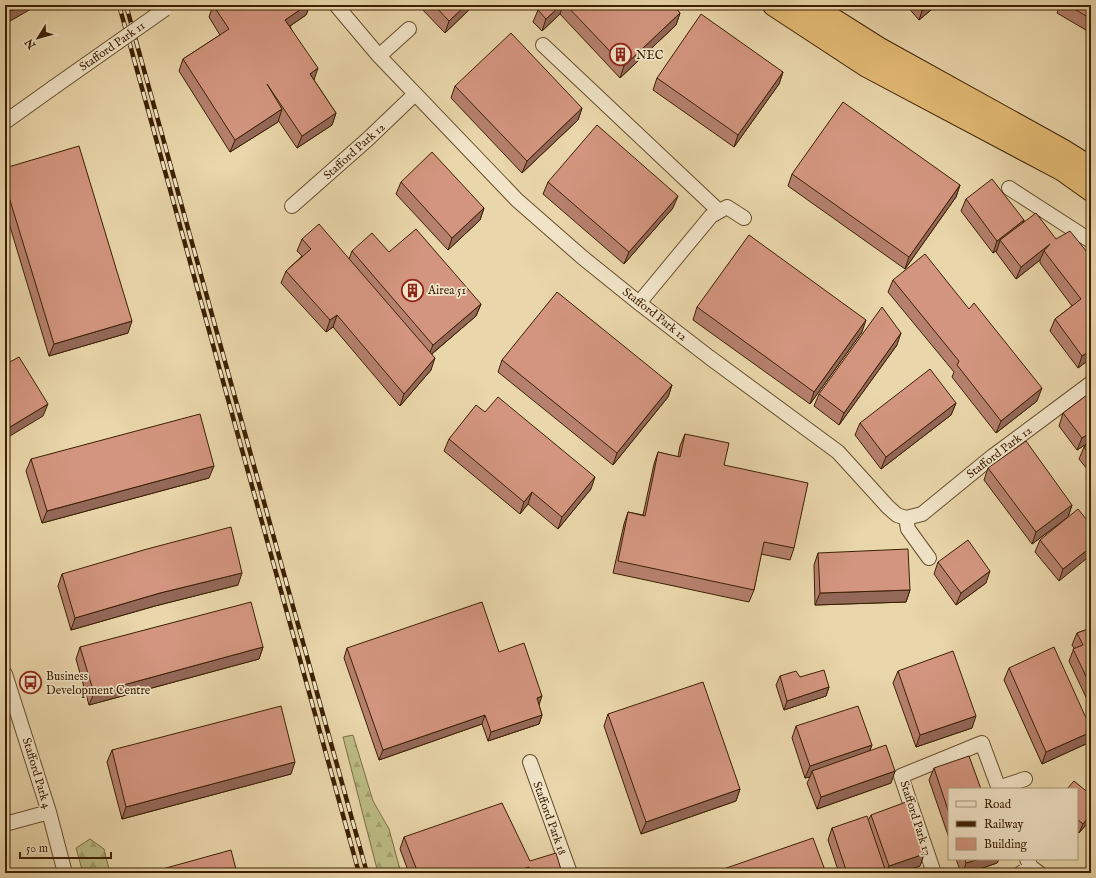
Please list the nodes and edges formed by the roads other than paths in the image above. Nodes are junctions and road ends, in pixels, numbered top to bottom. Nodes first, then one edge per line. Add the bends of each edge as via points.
1 (336, 5) edge
2 (774, 5) edge
3 (810, 5) edge
4 (167, 7) edge
5 (409, 29) dead end
6 (543, 45) dead end
7 (379, 56) junction
8 (415, 94) junction
9 (5, 122) edge
10 (1091, 168) edge
11 (1009, 188) dead end
12 (1091, 190) edge
13 (292, 206) dead end
14 (719, 211) junction
15 (744, 218) dead end
16 (1091, 241) edge
17 (639, 303) junction
18 (1091, 383) edge
19 (906, 518) junction
20 (929, 558) dead end
21 (5, 674) edge
22 (530, 762) dead end
23 (1024, 779) dead end
24 (998, 788) edge
25 (49, 812) junction
26 (5, 824) edge
27 (65, 873) edge
28 (570, 873) edge
29 (934, 873) edge

1 - 7 street, Stafford Park 12
2 - 12 highway via 867,66 1063,170
3 - 10 highway via 878,48
4 - 9 street, Stafford Park 11, bridge
5 - 7 street
6 - 14 street
7 - 8 street, Stafford Park 12
8 - 13 street, Stafford Park 12
8 - 17 street, Stafford Park 12 via 517,200
11 - 16 street
14 - 15 street via 727,207
14 - 17 street via 711,216
17 - 19 street, Stafford Park 12 via 832,447 888,507 897,515
18 - 19 street, Stafford Park 12 via 993,456 922,514
19 - 20 street via 908,529
21 - 25 street, Stafford Park 4
22 - 28 street, Stafford Park 18
23 - 24 street, Stafford Park 17
24 - 29 street, Stafford Park 17 via 982,742 901,776
25 - 26 street
25 - 27 street, Stafford Park 4

